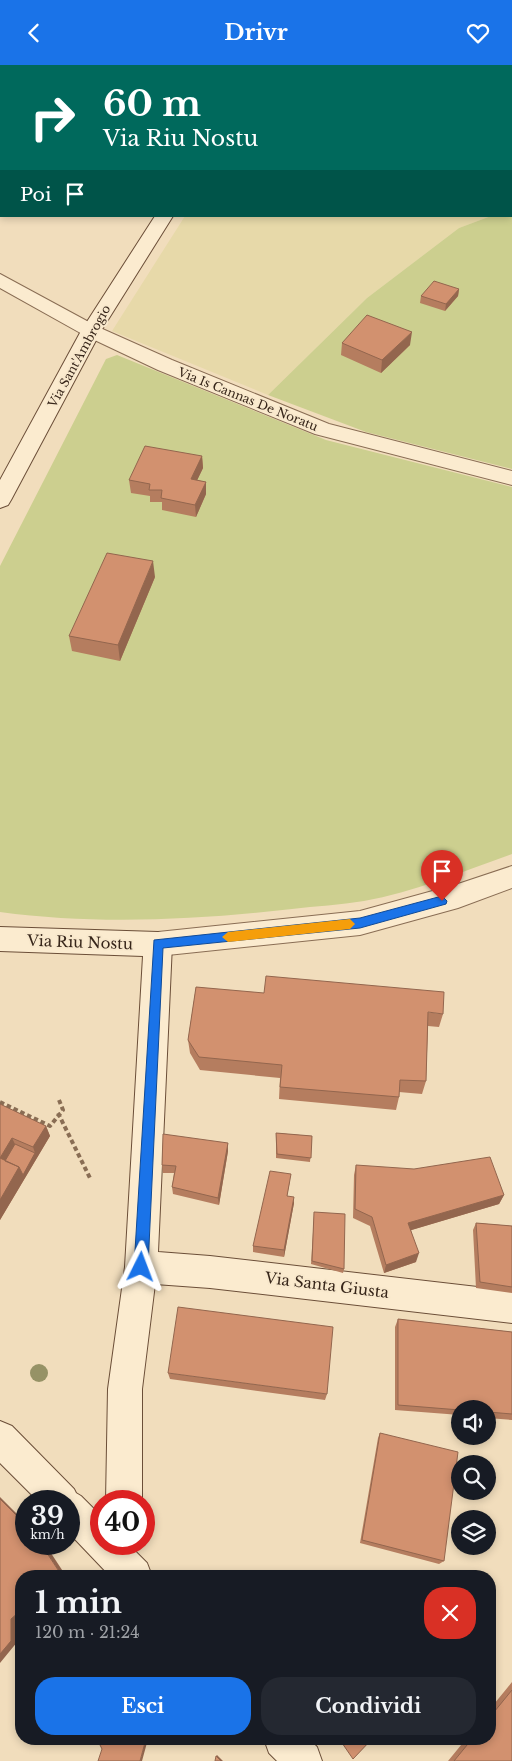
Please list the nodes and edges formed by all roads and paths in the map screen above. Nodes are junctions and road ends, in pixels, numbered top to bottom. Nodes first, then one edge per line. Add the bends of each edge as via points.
1 (163, 217) edge
2 (0, 280) edge
3 (91, 331) junction
4 (512, 478) edge
5 (0, 500) edge
6 (512, 877) edge
7 (0, 939) edge
8 (158, 944) junction
9 (59, 1101) dead end
10 (0, 1102) edge
11 (58, 1113) junction
12 (90, 1178) dead end
13 (141, 1267) junction
14 (512, 1307) edge
15 (0, 1438) edge
16 (51, 1490) edge
17 (124, 1490) edge
18 (80, 1519) edge
19 (90, 1528) edge
20 (116, 1555) edge
21 (129, 1570) edge
22 (288, 1745) edge
23 (303, 1761) edge

1 - 3 street, Via Sant'Ambrogio
2 - 3 street, Via Is Cannas De Noratu
3 - 4 street, Via Is Cannas De Noratu via 174,369 322,429
3 - 5 street, Via Sant'Ambrogio
6 - 8 street, Via Riu Nostu via 458,897 360,923
7 - 8 street, Via Riu Nostu
8 - 13 street
9 - 11 path via 63,1110
10 - 11 path via 50,1126
11 - 12 path
13 - 14 street, Via Santa Giusta
13 - 17 street via 126,1389
15 - 16 street
18 - 19 street
20 - 21 street
22 - 23 street

